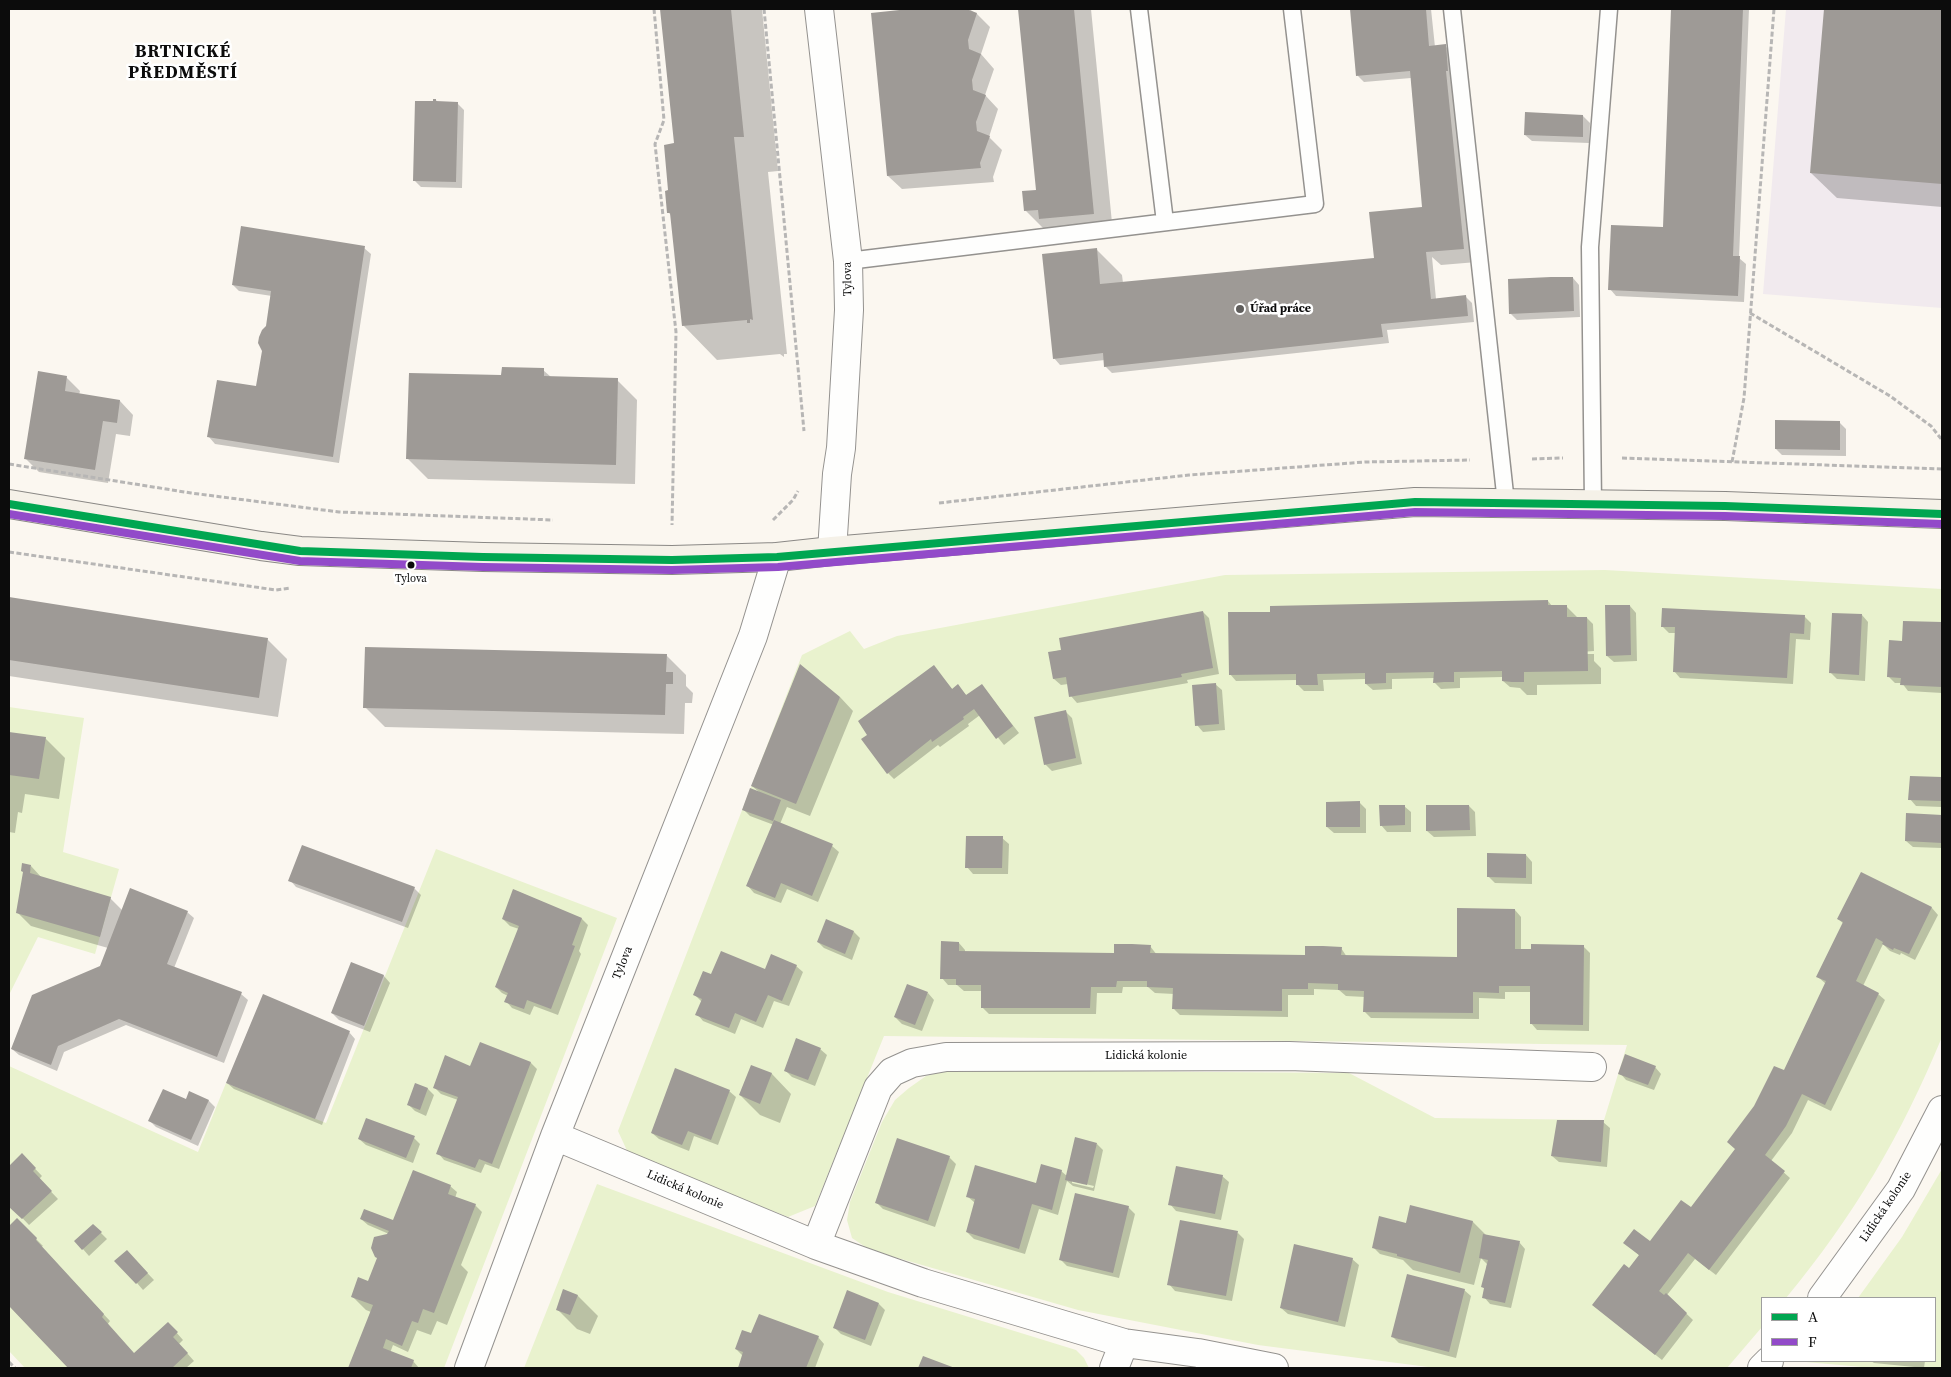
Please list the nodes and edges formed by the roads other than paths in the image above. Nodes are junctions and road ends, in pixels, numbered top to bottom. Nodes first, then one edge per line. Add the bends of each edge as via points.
1 (819, 9) edge
2 (1139, 9) edge
3 (1292, 9) edge
4 (1452, 9) edge
5 (1609, 9) edge
6 (1165, 222) junction
7 (848, 261) junction
8 (1506, 503) junction
9 (9, 504) edge
10 (1593, 504) junction
11 (1942, 514) edge
12 (832, 551) junction
13 (777, 557) junction
14 (1592, 1067) dead end
15 (1942, 1110) edge
16 (555, 1136) junction
17 (816, 1245) junction
18 (1823, 1297) edge
19 (1124, 1343) junction
20 (469, 1368) edge
21 (1114, 1368) edge
22 (1274, 1368) edge

1 - 7 street, Tylova
2 - 6 lane
3 - 6 lane via 1315,204
4 - 8 lane
5 - 10 lane via 1590,247
6 - 7 lane
7 - 12 street, Tylova via 847,340
8 - 10 main road
8 - 12 main road via 1415,502
9 - 13 main road via 300,551 672,560
10 - 11 main road
12 - 13 main road
13 - 16 street, Tylova via 753,636
14 - 17 street, Lidická kolonie via 1289,1056 946,1057 912,1063 892,1072 878,1088
15 - 18 street, Lidická kolonie via 1901,1189
16 - 17 street, Lidická kolonie
16 - 20 street, Tylova
17 - 19 street, Lidická kolonie via 923,1283
19 - 21 street
19 - 22 street, Lidická kolonie

